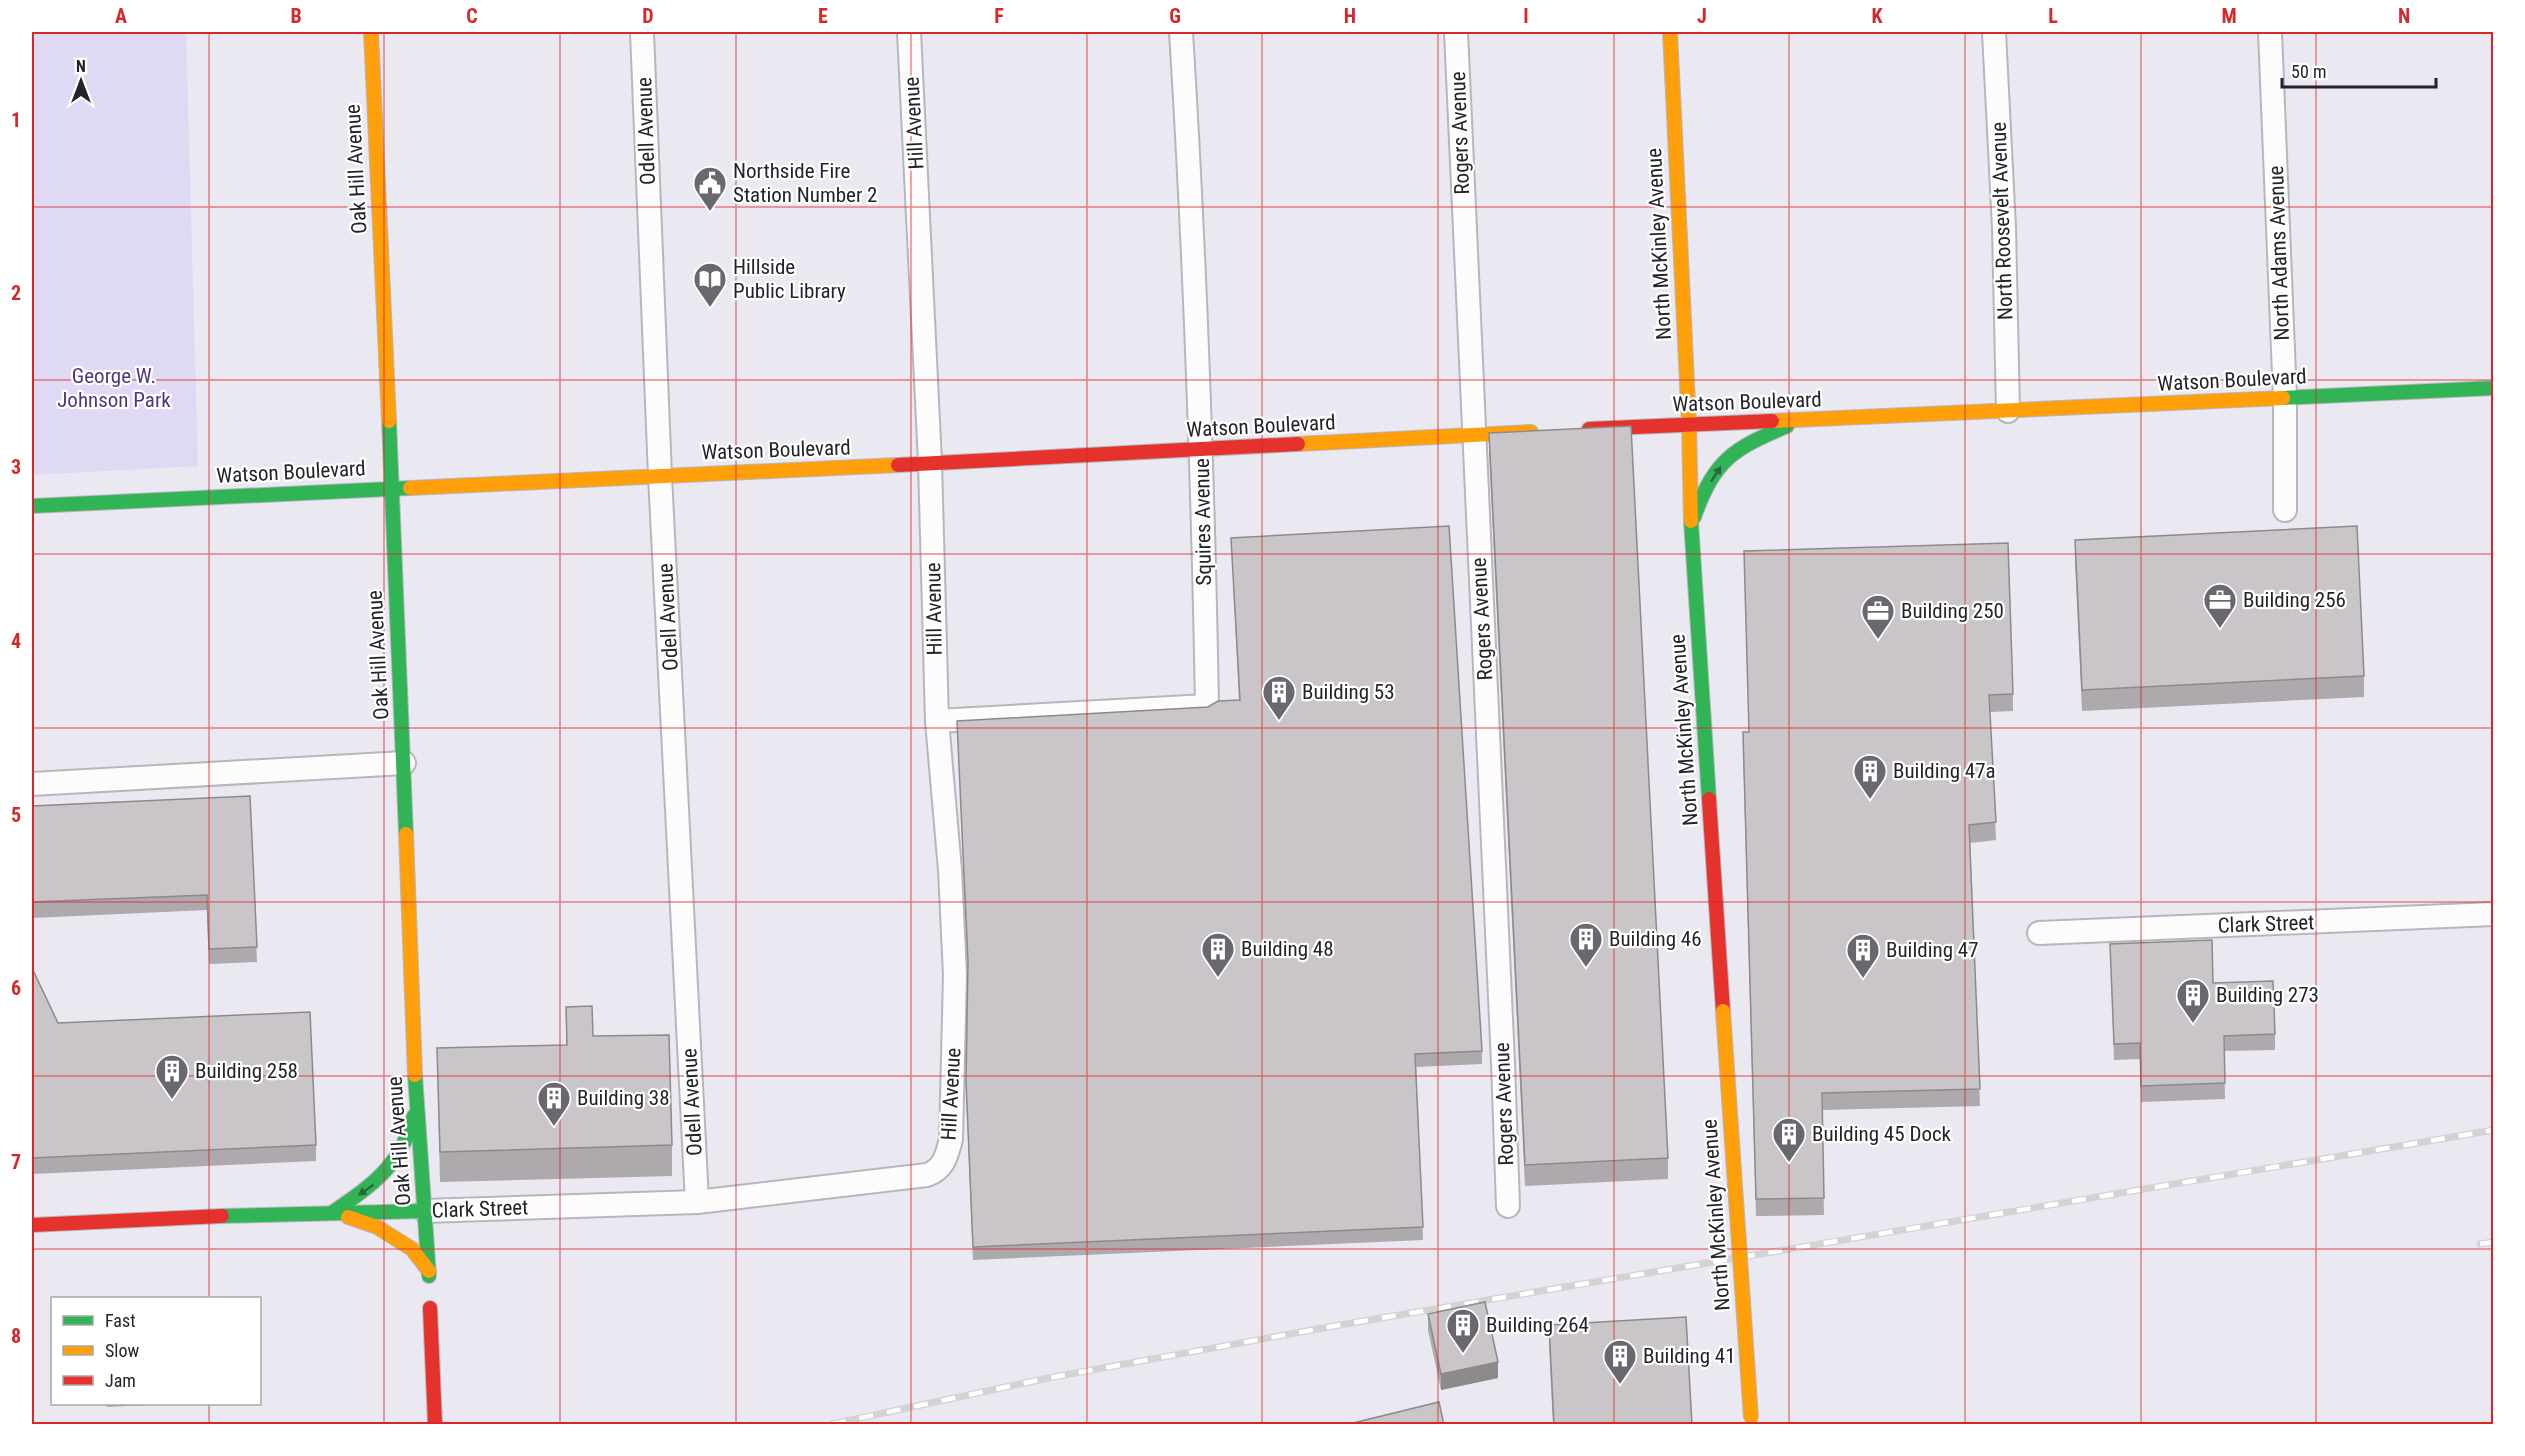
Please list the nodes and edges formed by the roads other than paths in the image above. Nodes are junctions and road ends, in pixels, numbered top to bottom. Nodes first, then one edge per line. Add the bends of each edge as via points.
1 (371, 32) edge
2 (642, 32) edge
3 (909, 32) edge
4 (1181, 32) edge
5 (1456, 32) edge
6 (1670, 32) edge
7 (1994, 32) edge
8 (2270, 32) edge
9 (2493, 388) edge
10 (2284, 399) junction
11 (2008, 411) junction
12 (1796, 422) junction
13 (1689, 424) junction
14 (1569, 430) edge
15 (1545, 432) edge
16 (1473, 435) junction
17 (1202, 450) junction
18 (930, 462) junction
19 (660, 476) junction
20 (391, 488) junction
21 (32, 506) edge
22 (2285, 510) dead end
23 (1691, 526) junction
24 (937, 721) junction
25 (404, 763) junction
26 (32, 784) edge
27 (2493, 914) edge
28 (2039, 933) dead end
29 (416, 1106) junction
30 (927, 1174) joint
31 (698, 1202) junction
32 (1508, 1206) dead end
33 (425, 1210) junction
34 (332, 1213) junction
35 (32, 1225) edge
36 (430, 1308) dead end
37 (1751, 1421) edge
38 (435, 1425) edge

1 - 20 street, Oak Hill Avenue
2 - 19 street, Odell Avenue
3 - 18 street, Hill Avenue
4 - 17 street, Squires Avenue
5 - 16 street, Rogers Avenue
6 - 13 street, North McKinley Avenue
7 - 11 street, North Roosevelt Avenue
8 - 10 street, North Adams Avenue
9 - 10 street, Watson Boulevard
10 - 11 street, Watson Boulevard
10 - 22 street, North Adams Avenue
11 - 12 street, Watson Boulevard
12 - 13 street, Watson Boulevard
23 -> 12 street via 1717,469 1736,450
13 - 14 street, Watson Boulevard
13 - 23 street, North McKinley Avenue
15 - 16 street, Watson Boulevard
16 - 17 street, Watson Boulevard
16 - 32 street, Rogers Avenue
17 - 18 street, Watson Boulevard
17 - 24 street, Squires Avenue via 1207,706
18 - 19 street, Watson Boulevard
18 - 24 street, Hill Avenue
19 - 20 street, Watson Boulevard
19 - 31 street, Odell Avenue
20 - 21 street, Watson Boulevard
20 - 25 street, Oak Hill Avenue
23 - 37 street, North McKinley Avenue, bridge
24 - 30 street, Hill Avenue via 950,870 956,1012 951,1138 938,1171
25 - 26 street
25 - 29 street, Oak Hill Avenue
27 - 28 street, Clark Street
29 - 33 street, Oak Hill Avenue
29 -> 34 street via 410,1133 393,1164 370,1188
30 - 31 street, Clark Street
31 - 33 street, Clark Street
33 - 34 street, Clark Street
33 - 34 street, Oak Hill Avenue via 429,1274 415,1251 377,1227
34 - 35 street, Clark Street
36 - 38 street

